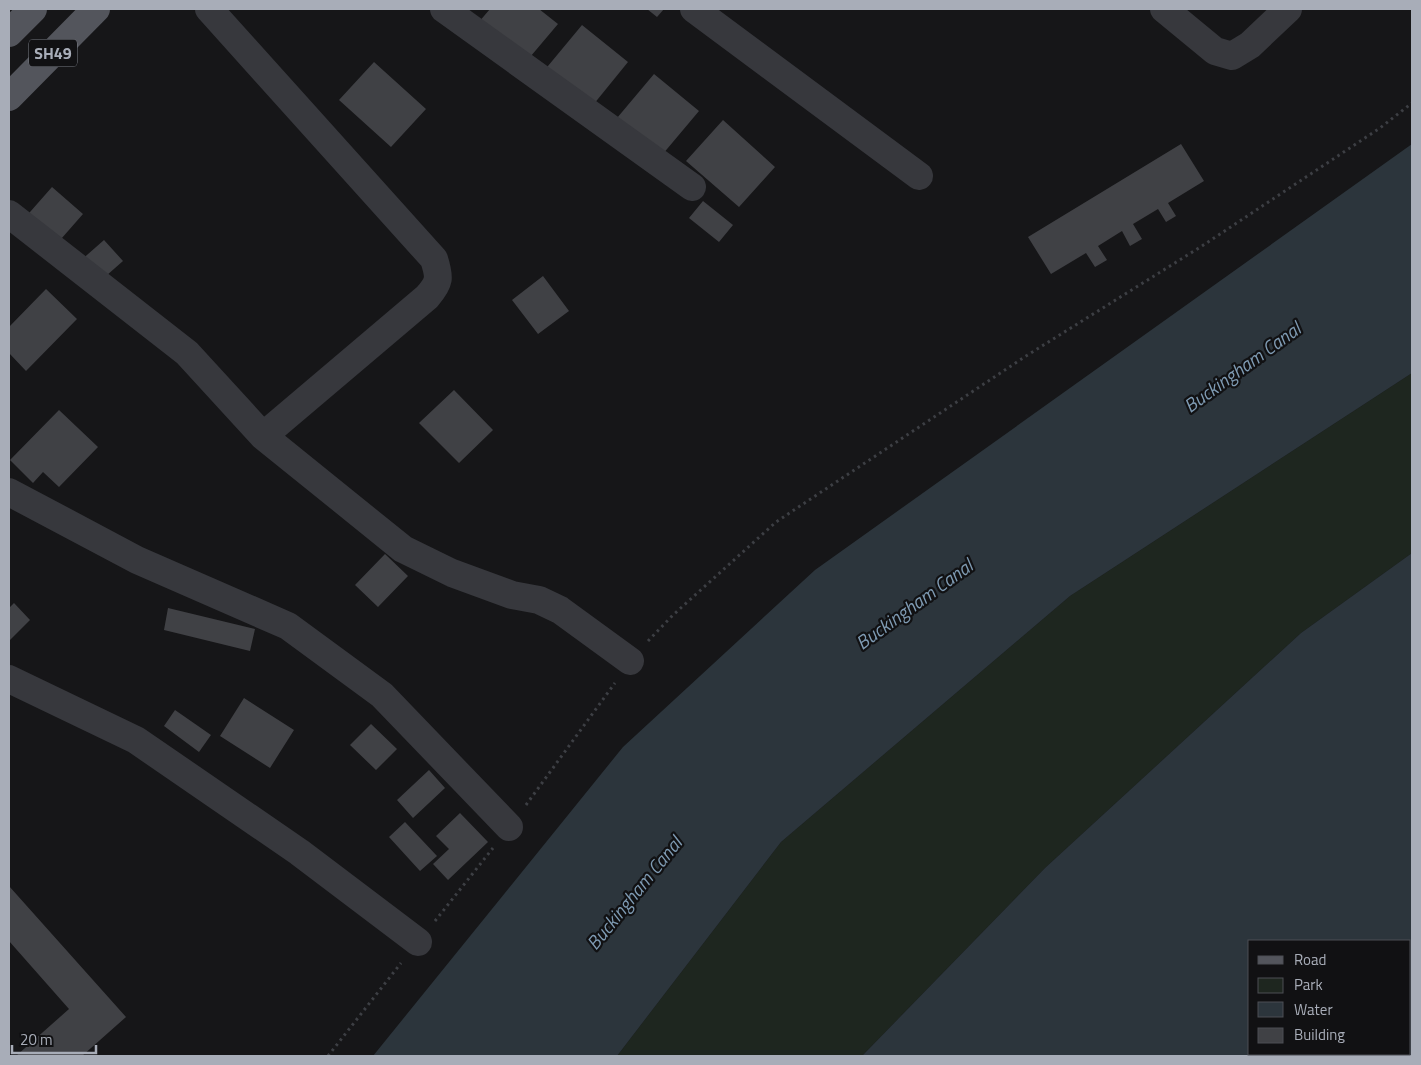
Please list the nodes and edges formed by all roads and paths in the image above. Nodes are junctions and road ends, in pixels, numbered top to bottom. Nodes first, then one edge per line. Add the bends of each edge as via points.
1 (33, 9) edge
2 (96, 9) edge
3 (209, 9) edge
4 (444, 9) edge
5 (694, 9) edge
6 (1164, 9) edge
7 (1288, 9) edge
8 (9, 33) edge
9 (9, 97) edge
10 (1412, 102) edge
11 (919, 176) dead end
12 (692, 187) dead end
13 (9, 214) edge
14 (264, 436) junction
15 (9, 492) edge
16 (630, 661) junction
17 (9, 680) edge
18 (509, 827) junction
19 (418, 942) junction
20 (328, 1056) edge

1 - 8 main road, SH49
2 - 9 main road, SH49
3 - 14 street via 434,258 440,276 427,297
4 - 12 street
5 - 11 street
6 - 7 street via 1215,51 1232,56 1250,46
10 - 16 path via 1380,128 1202,246 1026,356 776,522 673,615
13 - 14 street via 187,353
14 - 16 street via 403,549 452,573 539,600 560,610
15 - 18 street via 137,560 288,626 382,695
16 - 18 path
17 - 19 street via 136,740 299,852
18 - 19 path
19 - 20 path

